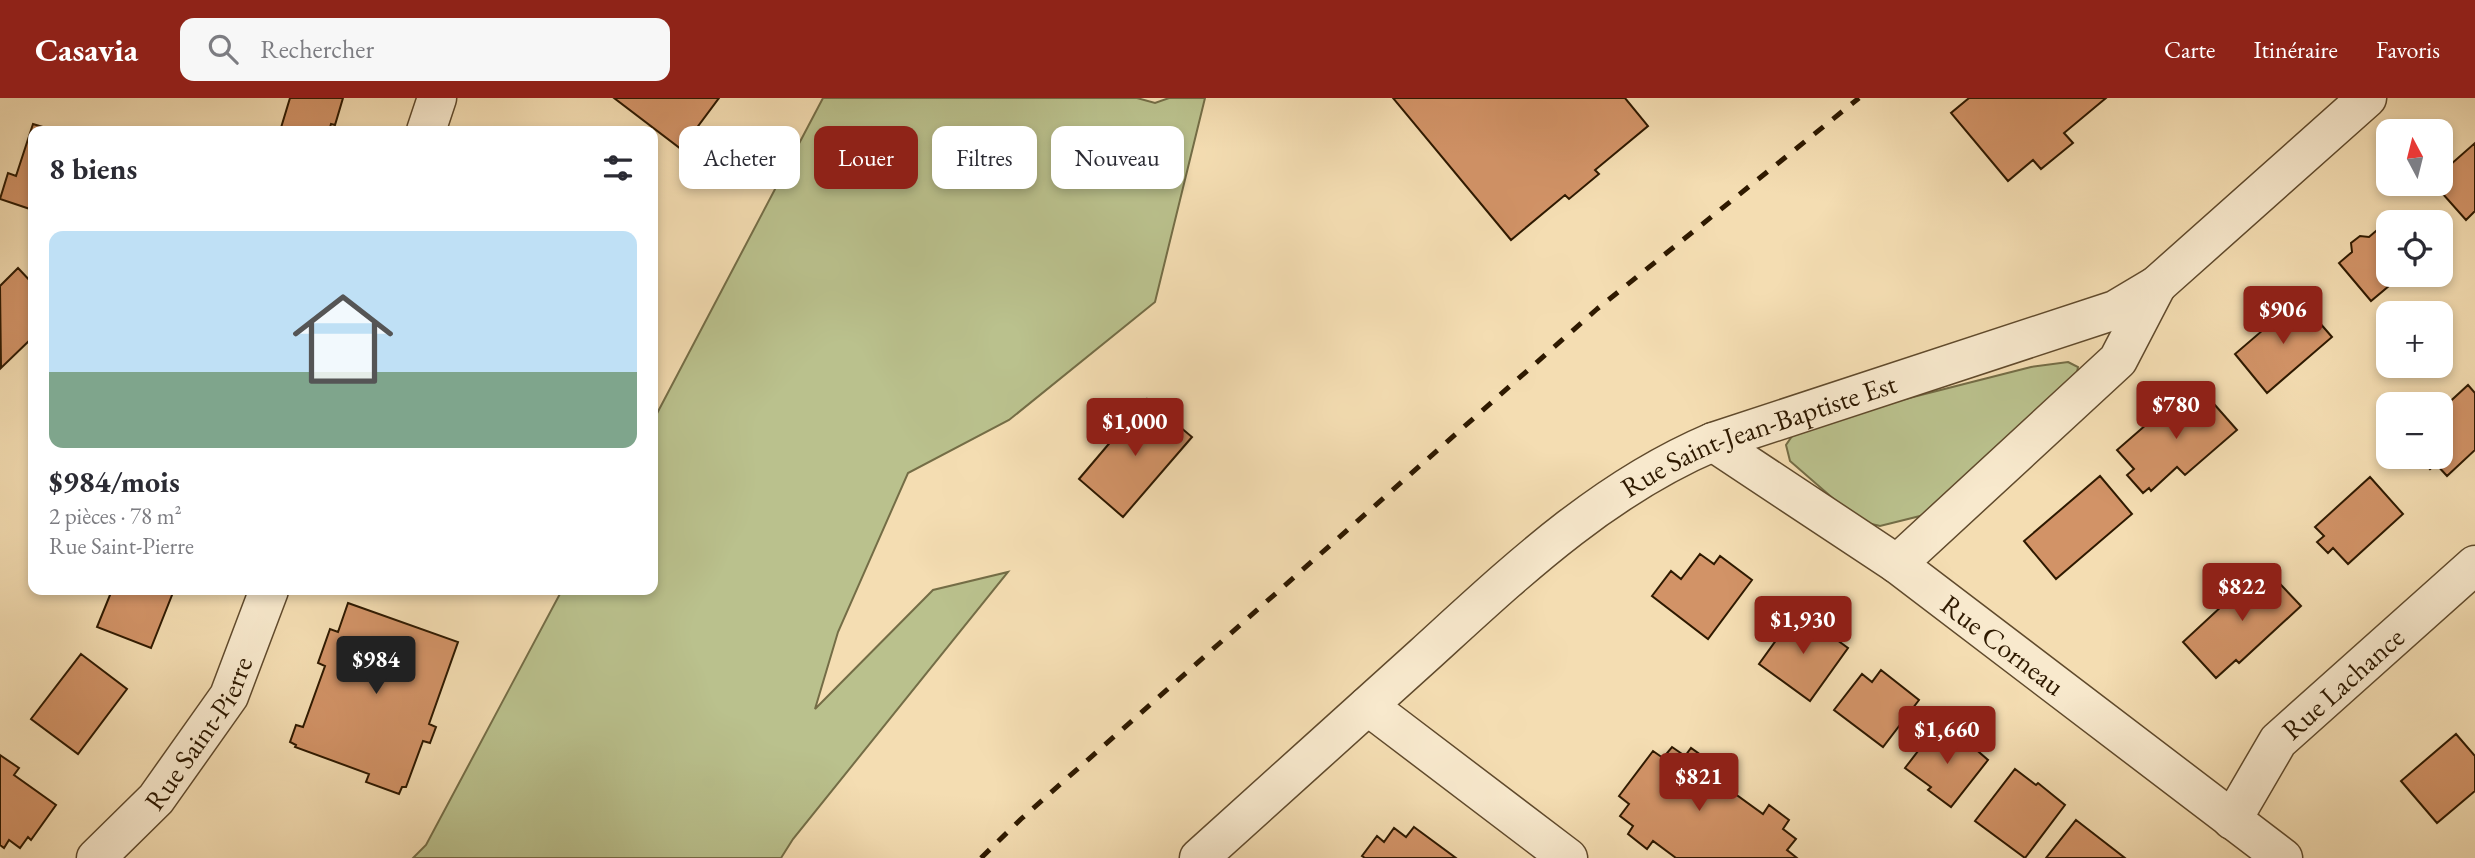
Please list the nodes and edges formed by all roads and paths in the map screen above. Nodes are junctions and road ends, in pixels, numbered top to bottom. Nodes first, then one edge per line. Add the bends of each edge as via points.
1 (437, 98) edge
2 (2367, 98) edge
3 (428, 126) edge
4 (2157, 285) junction
5 (1713, 442) junction
6 (1897, 564) junction
7 (2475, 565) edge
8 (267, 595) edge
9 (1368, 706) junction
10 (2232, 820) junction
11 (96, 858) edge
12 (1199, 858) edge
13 (1568, 858) edge
14 (2283, 858) edge

1 - 3 street
2 - 4 street, Rue Saint-Jean-Baptiste Est
4 - 5 street, Rue Saint-Jean-Baptiste Est via 2115,310 2076,324
4 - 6 street via 2118,360
5 - 6 street, Rue Corneau
5 - 9 street, Rue Saint-Jean-Baptiste Est via 1623,489 1579,519
6 - 10 street, Rue Corneau
7 - 10 street, Rue Lachance via 2278,741
8 - 11 street, Rue Saint-Pierre via 229,696 156,799
9 - 12 street, Rue Saint-Jean-Baptiste Est
9 - 13 street
10 - 14 street, Rue Corneau

